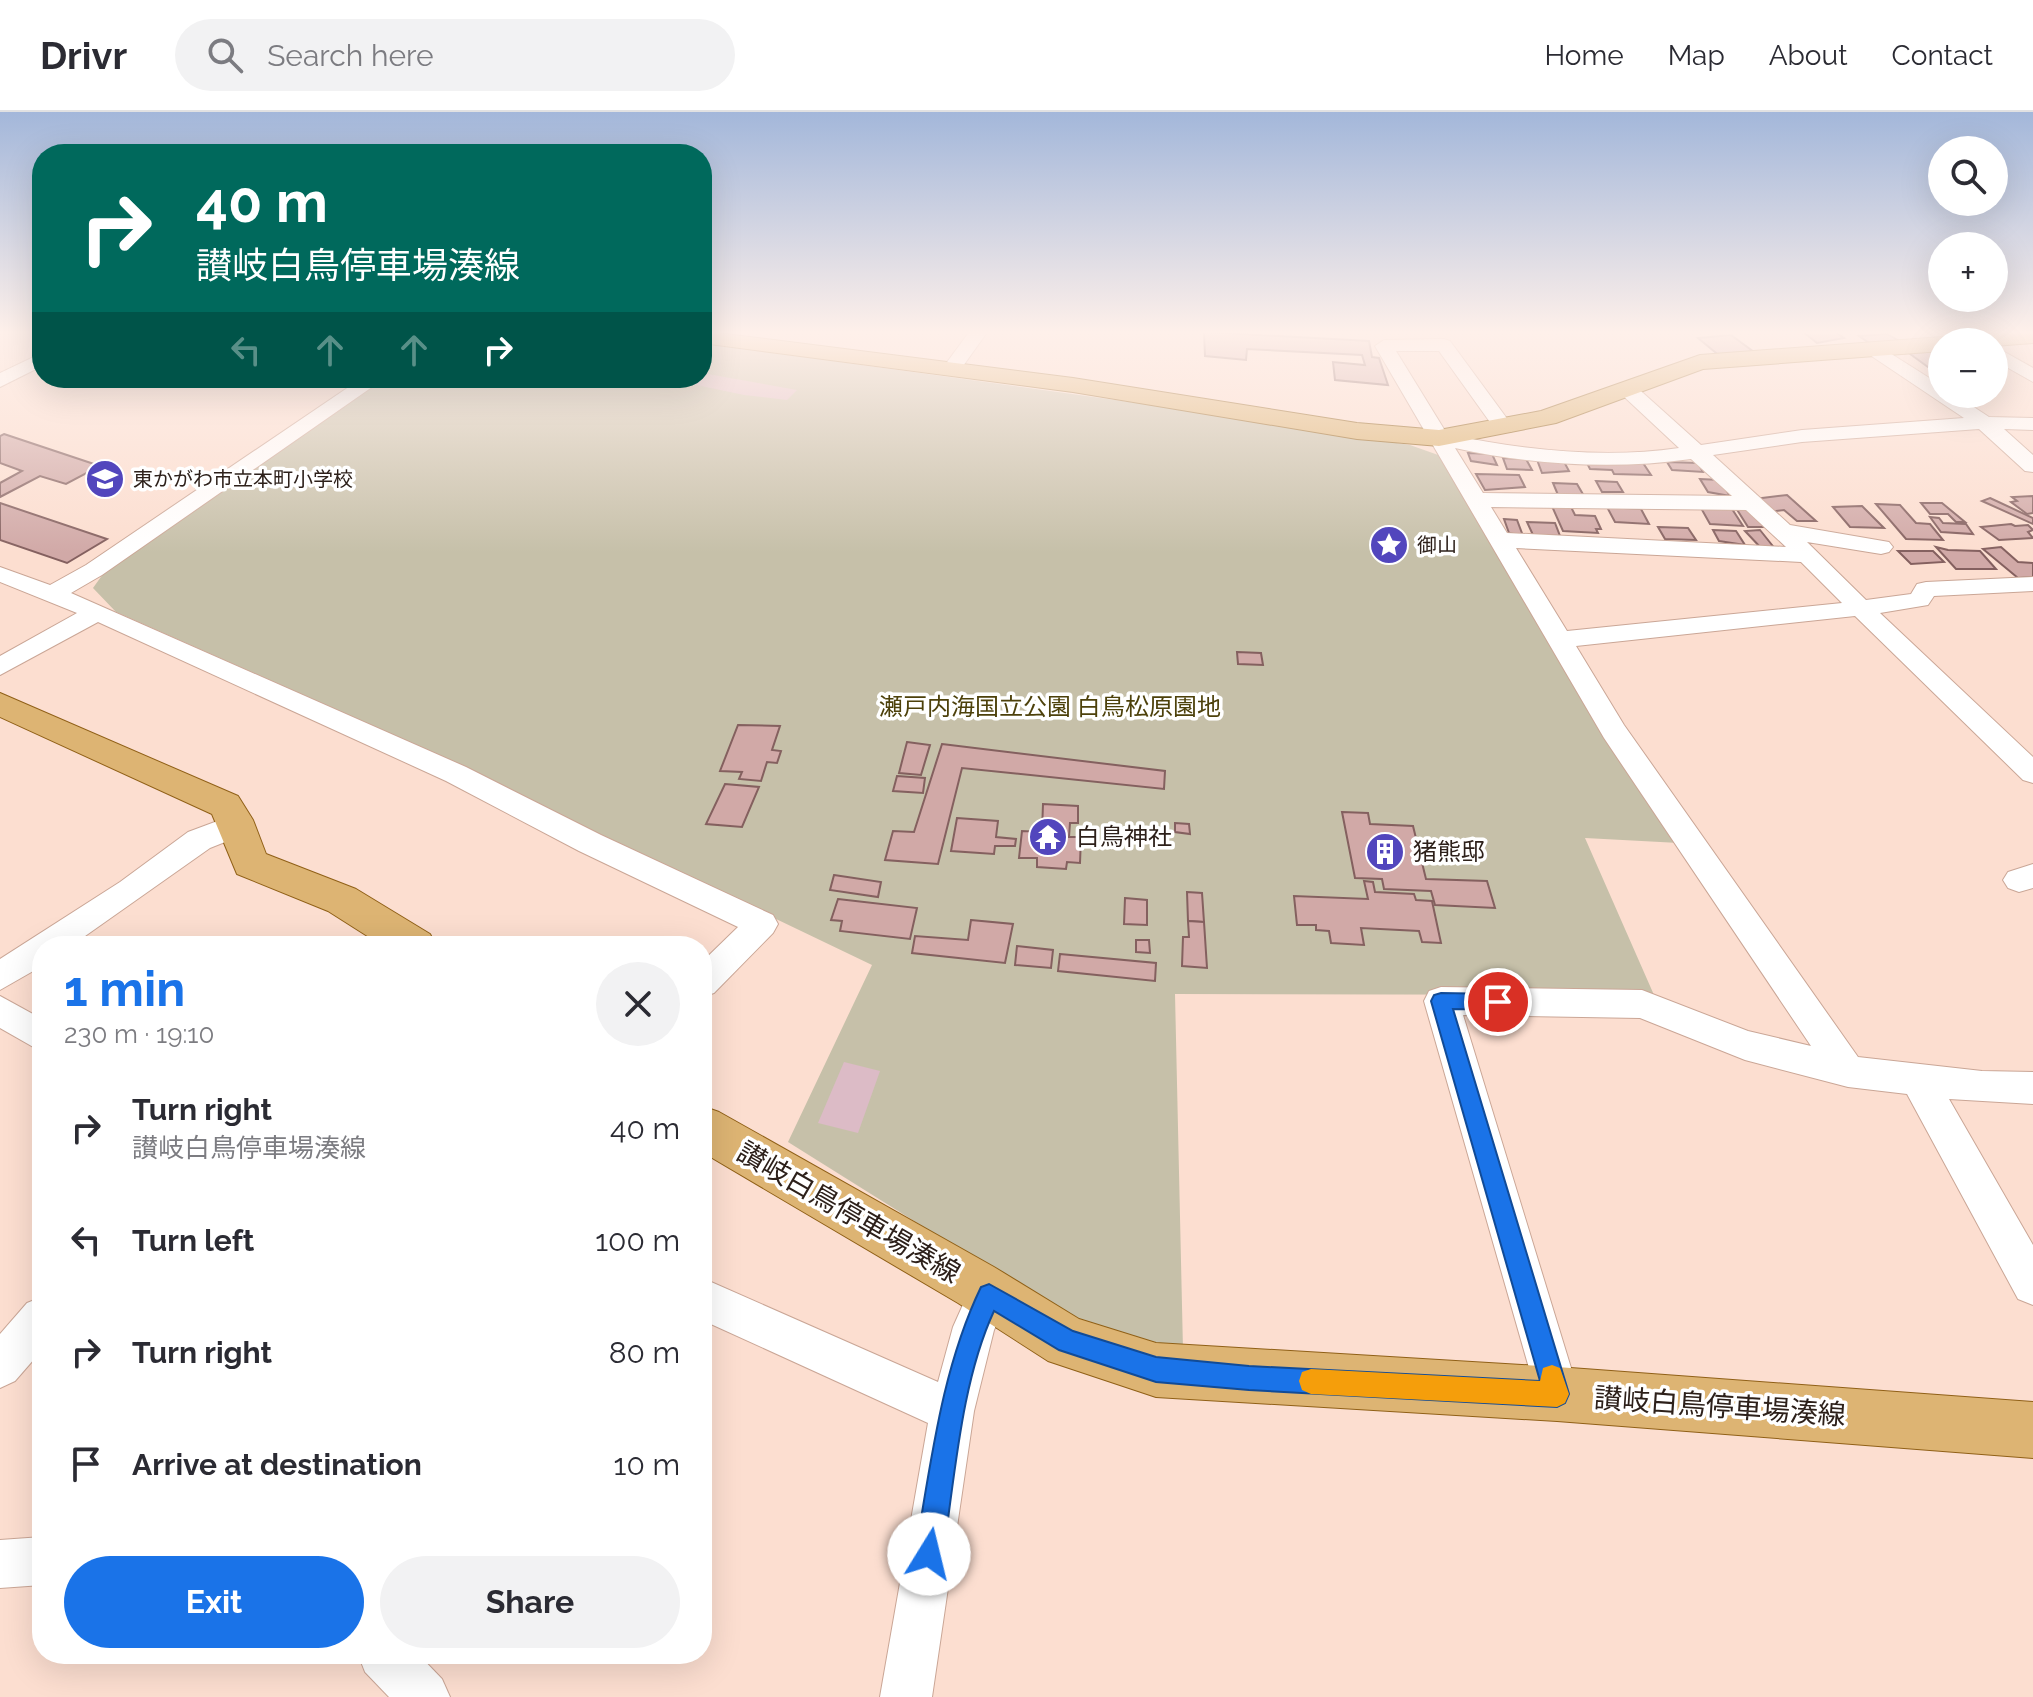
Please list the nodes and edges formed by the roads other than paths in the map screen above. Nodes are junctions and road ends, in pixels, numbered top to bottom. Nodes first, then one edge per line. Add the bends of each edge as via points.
1 (336, 405) edge
2 (1187, 405) edge
3 (1419, 405) edge
4 (1487, 405) edge
5 (1581, 405) edge
6 (1644, 405) edge
7 (1957, 405) edge
8 (1984, 423) junction
9 (2033, 424) edge
10 (1504, 428) junction
11 (1439, 438) junction
12 (1696, 453) junction
13 (1653, 458) junction
14 (2033, 466) edge
15 (1476, 500) junction
16 (1682, 503) junction
17 (1750, 503) junction
18 (1783, 531) junction
19 (1500, 540) junction
20 (1881, 547) dead end
21 (1711, 550) junction
22 (1808, 555) junction
23 (0, 574) edge
24 (2033, 584) edge
25 (53, 593) junction
26 (1862, 608) junction
27 (97, 612) junction
28 (1560, 639) junction
29 (0, 667) edge
30 (0, 704) edge
31 (2033, 773) edge
32 (239, 824) junction
33 (60, 936) edge
34 (394, 936) edge
35 (32, 955) edge
36 (712, 973) edge
37 (0, 976) edge
38 (0, 1010) edge
39 (32, 1031) edge
40 (1848, 1071) junction
41 (1918, 1079) junction
42 (2033, 1088) edge
43 (712, 1133) edge
44 (2033, 1285) edge
45 (989, 1295) junction
46 (712, 1303) edge
47 (32, 1329) edge
48 (0, 1366) edge
49 (1557, 1394) junction
50 (952, 1411) junction
51 (2033, 1430) edge
52 (32, 1562) edge
53 (0, 1564) edge
54 (393, 1664) edge
55 (424, 1697) edge
56 (906, 1697) edge

1 - 25 street
2 - 11 main road
3 - 11 street
4 - 10 street
5 - 10 main road
6 - 12 street
7 - 8 street
8 - 9 street
8 - 12 street via 1802,436
8 - 14 street
10 - 11 main road
11 - 13 street via 1492,450
11 - 15 street
12 - 13 street
12 - 17 street
13 - 16 street
15 - 16 street
15 - 19 street
16 - 17 street
16 - 21 street
17 - 18 street
18 - 20 street
18 - 22 street
19 - 21 street
19 - 28 street
21 - 22 street
22 - 26 street
23 - 25 street
24 - 26 street via 1926,589 1919,600
25 - 27 street
26 - 28 street via 1688,630
26 - 31 street
27 - 29 street
27 - 36 street via 456,774 762,924
28 - 40 street via 1614,731
30 - 32 main road via 225,805
32 - 33 street via 199,840
32 - 34 main road via 241,845 251,864 342,900
35 - 37 street
38 - 39 street
40 - 41 street
40 - 49 street via 1745,1045 1642,1004 1441,1001
41 - 42 street
41 - 44 street
43 - 45 main road, 讃岐白鳥停車場湊線
45 - 49 main road, 讃岐白鳥停車場湊線 via 1067,1342 1156,1370
45 - 50 street via 974,1327
46 - 50 street
47 - 48 street
49 - 51 main road, 讃岐白鳥停車場湊線
50 - 56 street
52 - 53 street
54 - 55 street

